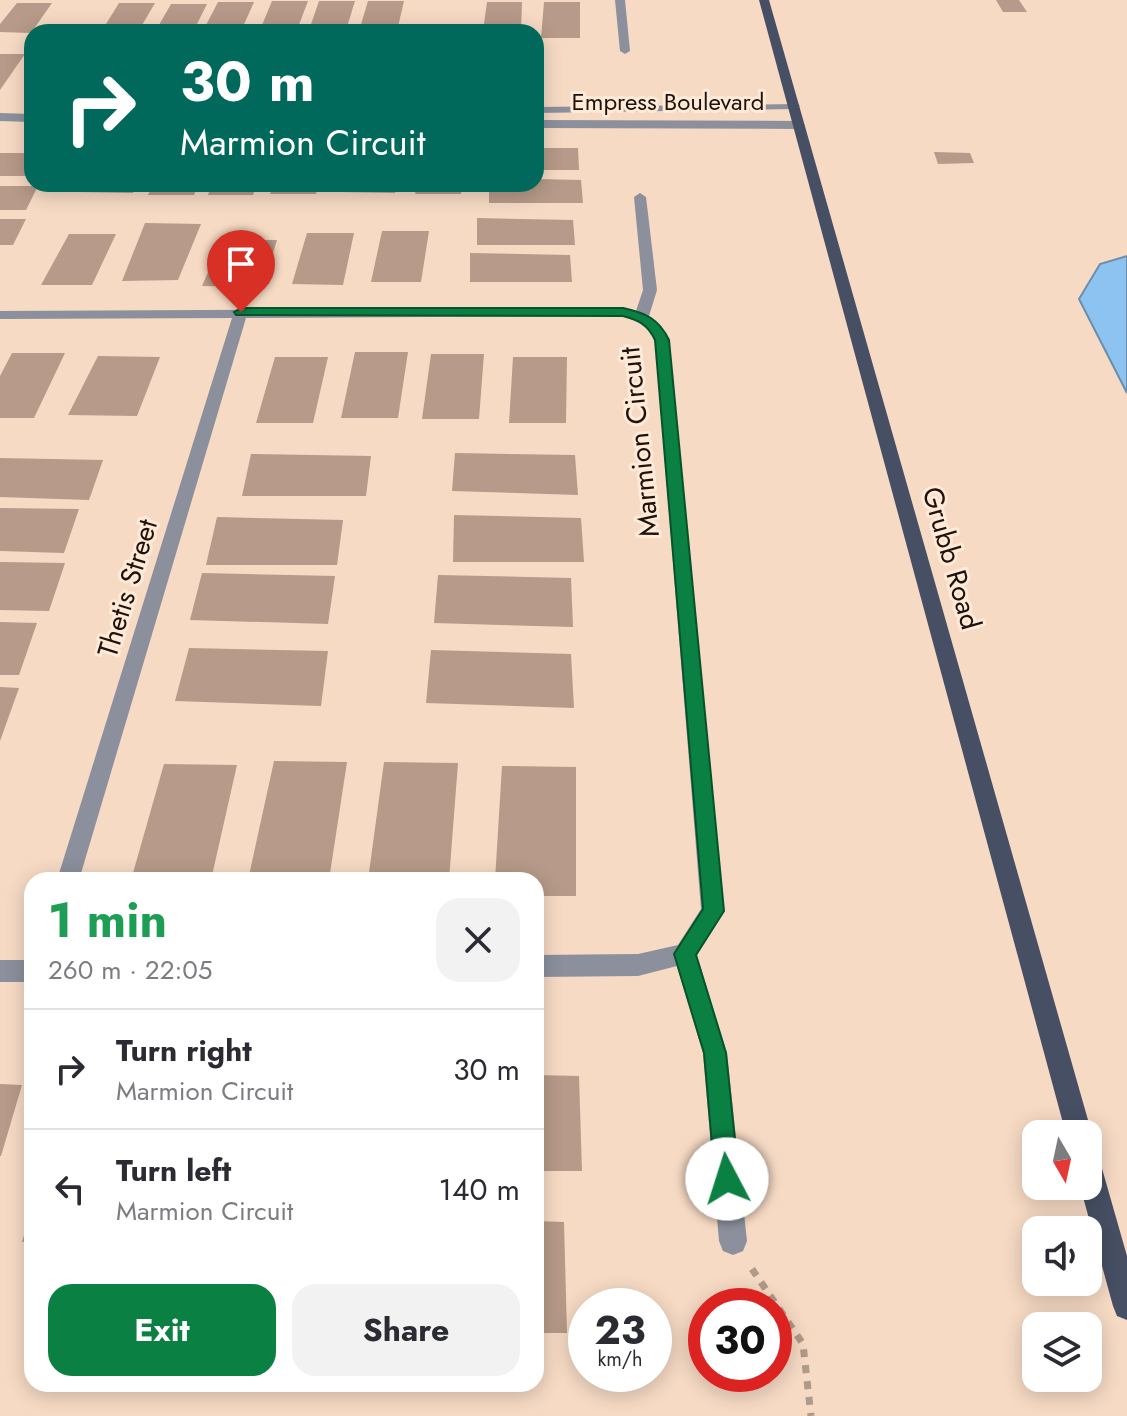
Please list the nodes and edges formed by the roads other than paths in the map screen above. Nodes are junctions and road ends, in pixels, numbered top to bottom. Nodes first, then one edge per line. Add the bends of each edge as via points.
1 (620, 0) edge
2 (764, 0) edge
3 (625, 51) dead end
4 (794, 106) junction
5 (544, 110) edge
6 (0, 117) edge
7 (24, 118) edge
8 (544, 124) edge
9 (799, 125) junction
10 (640, 197) dead end
11 (241, 312) junction
12 (0, 315) edge
13 (642, 317) junction
14 (70, 872) edge
15 (685, 954) junction
16 (544, 966) edge
17 (0, 971) edge
18 (24, 971) edge
19 (1075, 1120) edge
20 (1098, 1200) edge
21 (733, 1241) road end
22 (1127, 1306) edge

1 - 3 street
2 - 4 main road, Grubb Road
4 - 5 street, Empress Boulevard
4 - 9 main road, Grubb Road
6 - 7 street
8 - 9 street, Empress Boulevard
9 - 19 main road, Grubb Road
10 - 13 street via 650,290
11 - 12 street, Marmion Circuit
11 - 13 street, Marmion Circuit via 623,312
11 - 14 street, Thetis Street
13 - 15 street, Marmion Circuit via 656,326 662,340 713,911
15 - 16 street via 638,965
15 - 21 street via 715,1053
17 - 18 street
20 - 22 main road

